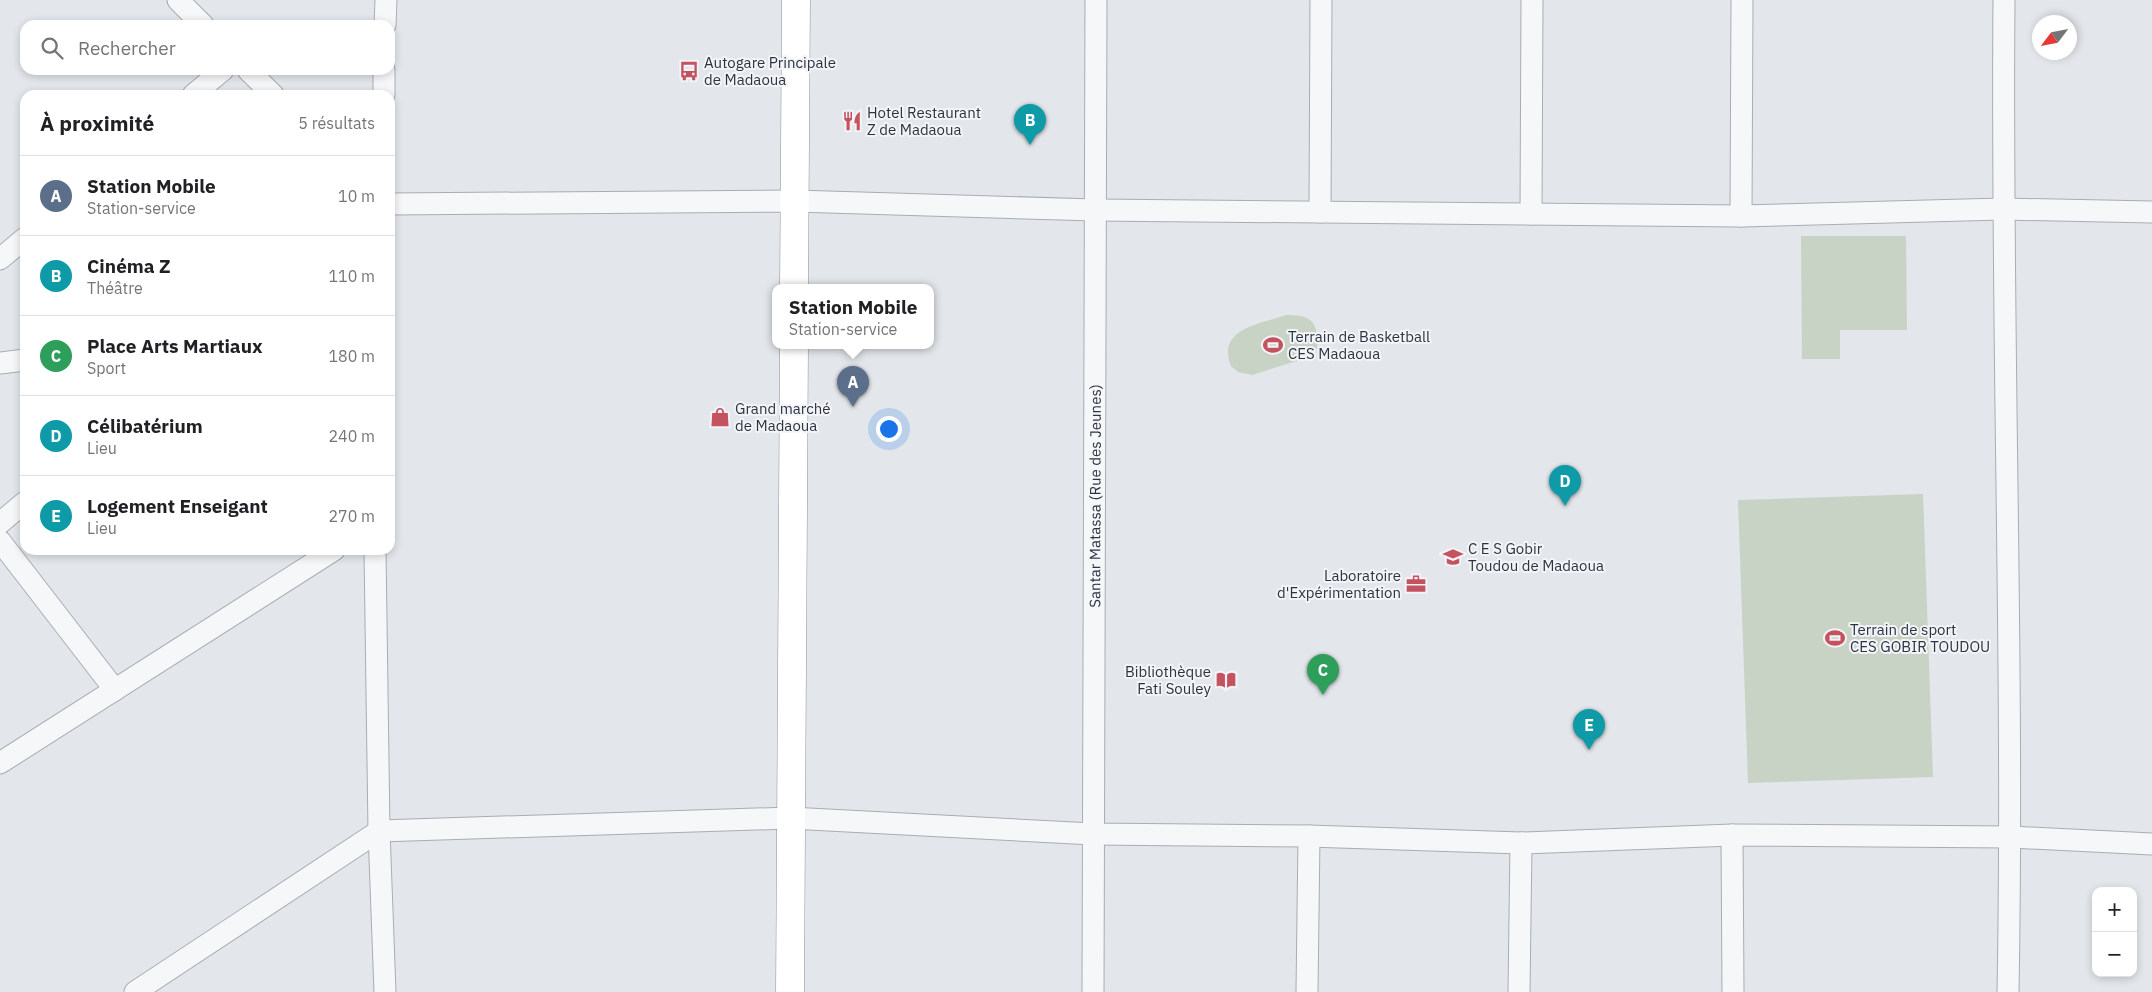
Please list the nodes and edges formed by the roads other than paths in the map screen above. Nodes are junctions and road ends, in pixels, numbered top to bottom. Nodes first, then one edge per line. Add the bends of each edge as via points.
1 (178, 0) edge
2 (386, 0) edge
3 (796, 0) edge
4 (1096, 0) edge
5 (1321, 0) edge
6 (1532, 0) edge
7 (1742, 0) edge
8 (2004, 0) edge
9 (198, 20) edge
10 (385, 20) edge
11 (217, 75) edge
12 (253, 75) edge
13 (384, 75) edge
14 (199, 90) edge
15 (268, 90) edge
16 (384, 90) edge
17 (795, 200) junction
18 (395, 204) edge
19 (2002, 209) junction
20 (1095, 210) junction
21 (1320, 212) junction
22 (2152, 212) edge
23 (1531, 214) junction
24 (1741, 216) junction
25 (20, 242) edge
26 (0, 259) edge
27 (794, 284) edge
28 (794, 349) edge
29 (20, 361) edge
30 (0, 363) edge
31 (20, 506) edge
32 (0, 523) edge
33 (0, 541) edge
34 (326, 555) edge
35 (375, 555) edge
36 (115, 690) junction
37 (0, 763) edge
38 (790, 818) junction
39 (379, 831) junction
40 (1093, 834) junction
41 (1732, 835) junction
42 (1309, 836) junction
43 (2011, 836) junction
44 (1521, 843) junction
45 (2152, 844) edge
46 (135, 992) edge
47 (385, 992) edge
48 (790, 992) edge
49 (1093, 992) edge
50 (1306, 992) edge
51 (1519, 992) edge
52 (1733, 992) edge
53 (2008, 992) edge

1 - 9 street
2 - 10 street
3 - 17 highway
4 - 20 street, Santar Matassa (Rue des Jeunes)
5 - 21 street
6 - 23 street
7 - 24 street
8 - 19 street
11 - 14 street
12 - 15 street
13 - 16 street
17 - 18 street
17 - 20 street
17 - 27 highway
19 - 22 street
19 - 24 street
19 - 43 street
20 - 21 street
20 - 40 street, Santar Matassa (Rue des Jeunes)
21 - 23 street
23 - 24 street
25 - 26 street
28 - 38 highway
29 - 30 street
31 - 32 street
33 - 36 street
34 - 36 street
35 - 39 street
36 - 37 street
38 - 39 street
38 - 40 street
38 - 48 highway
39 - 46 street
39 - 47 street
40 - 42 street
40 - 49 street, Santar Matassa (Rue des Jeunes)
41 - 43 street
41 - 44 street
41 - 52 street
42 - 44 street
42 - 50 street
43 - 45 street
43 - 53 street
44 - 51 street

